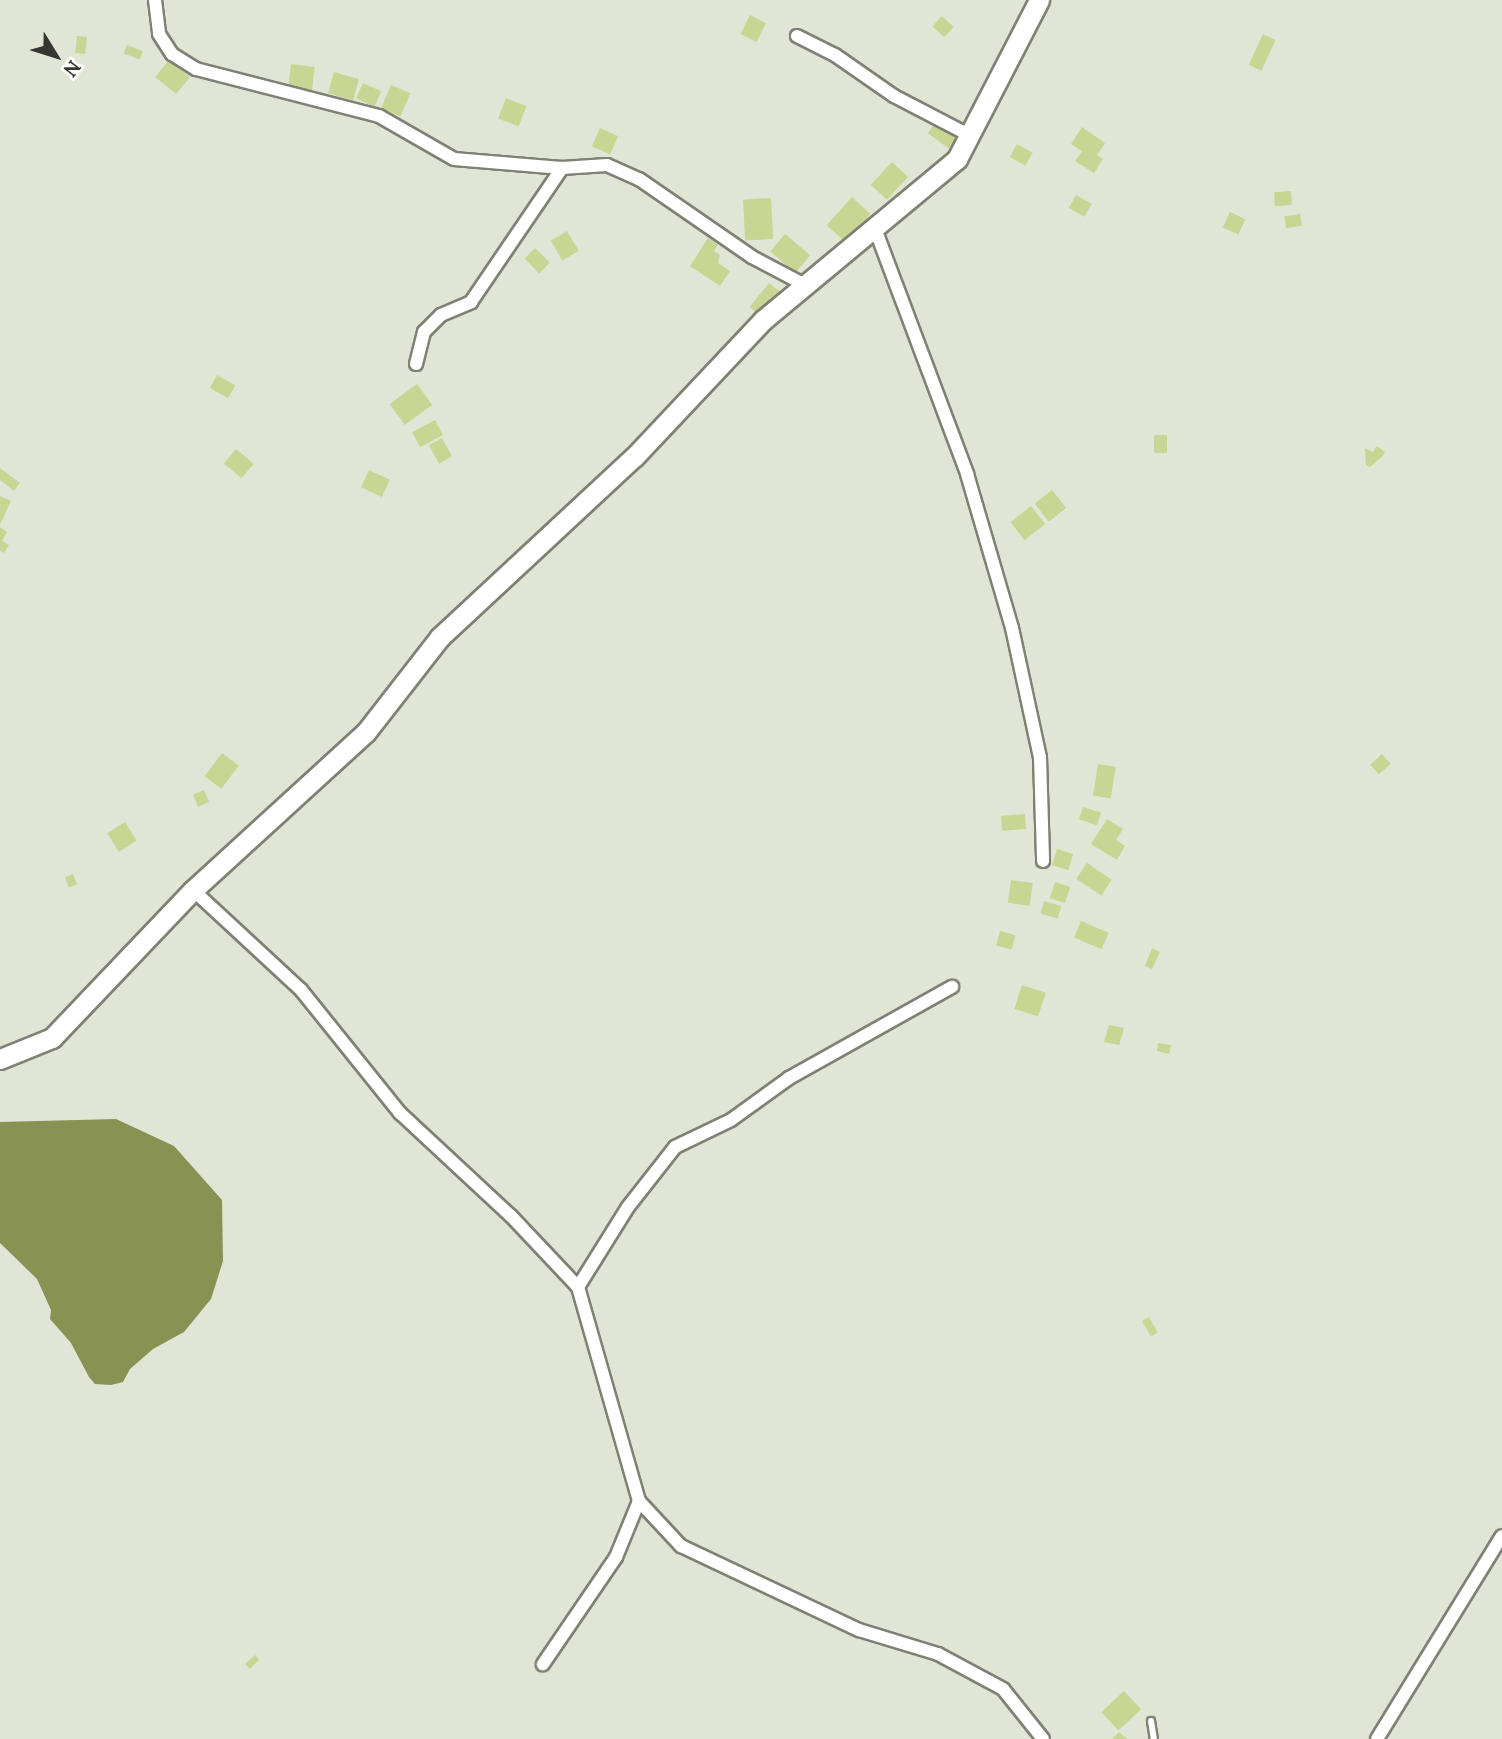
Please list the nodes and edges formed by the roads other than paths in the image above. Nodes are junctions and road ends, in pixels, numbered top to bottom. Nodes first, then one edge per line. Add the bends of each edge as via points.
1 (155, 0) edge
2 (1039, 0) edge
3 (797, 36) dead end
4 (969, 135) junction
5 (562, 168) junction
6 (874, 226) junction
7 (805, 285) junction
8 (415, 364) dead end
9 (1043, 861) dead end
10 (193, 890) junction
11 (952, 987) dead end
12 (0, 1059) edge
13 (578, 1287) junction
14 (639, 1501) junction
15 (1502, 1536) edge
16 (543, 1664) dead end
17 (1151, 1721) dead end
18 (1043, 1739) edge
19 (1153, 1739) edge
20 (1377, 1739) edge

1 - 5 street via 159,34 172,54 196,69 379,116 454,159
2 - 4 street
3 - 4 street via 835,55 894,96
4 - 6 street via 957,159
5 - 7 street via 607,165 639,178 752,257
5 - 8 street via 471,302 441,314 424,332
6 - 7 street
6 - 9 street via 967,474 1012,628 1040,757
7 - 10 street via 763,320 634,457 440,637 366,732
10 - 12 street via 52,1038
10 - 13 street via 301,990 400,1113 511,1216
11 - 13 street via 789,1078 731,1120 676,1147 628,1207
13 - 14 street
14 - 16 street via 617,1557
14 - 18 street via 681,1546 859,1630 938,1654 1003,1689
15 - 20 street
17 - 19 lane

